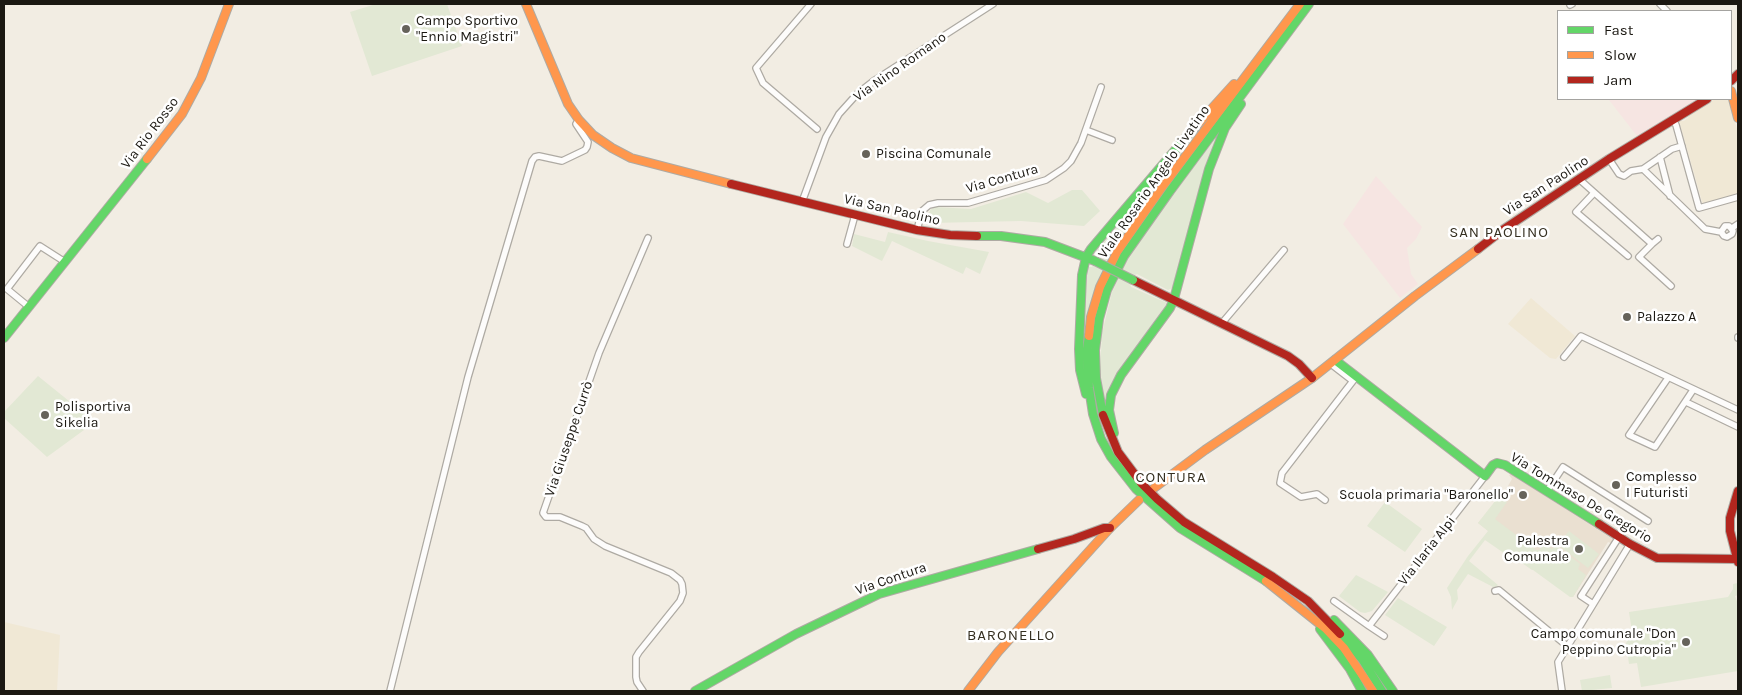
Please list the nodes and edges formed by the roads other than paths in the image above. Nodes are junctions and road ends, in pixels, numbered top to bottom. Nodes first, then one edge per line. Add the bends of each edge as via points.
1 (229, 4) edge
2 (526, 4) edge
3 (811, 4) edge
4 (993, 4) edge
5 (1300, 4) edge
6 (1309, 4) edge
7 (1268, 53) junction
8 (1101, 87) dead end
9 (1732, 95) edge
10 (1704, 100) edge
11 (1738, 118) edge
12 (580, 120) junction
13 (1673, 120) junction
14 (817, 129) dead end
15 (1086, 130) junction
16 (1112, 140) dead end
17 (1682, 146) junction
18 (1660, 157) junction
19 (1609, 159) junction
20 (1643, 169) junction
21 (1579, 179) junction
22 (1594, 193) junction
23 (1670, 196) junction
24 (1738, 197) edge
25 (802, 202) junction
26 (854, 215) junction
27 (1738, 224) edge
28 (917, 230) junction
29 (648, 238) dead end
30 (1658, 240) dead end
31 (847, 244) dead end
32 (1652, 244) junction
33 (1284, 250) dead end
34 (1628, 256) dead end
35 (1086, 257) junction
36 (65, 262) junction
37 (1671, 286) dead end
38 (1174, 300) junction
39 (29, 306) junction
40 (1222, 323) junction
41 (4, 338) edge
42 (1564, 357) dead end
43 (1333, 362) junction
44 (1312, 378) junction
45 (1668, 378) junction
46 (1354, 379) junction
47 (1693, 390) junction
48 (1686, 402) junction
49 (1738, 410) edge
50 (1093, 414) junction
51 (1738, 427) edge
52 (1118, 452) junction
53 (1485, 476) junction
54 (1154, 488) dead end
55 (1547, 491) junction
56 (1738, 492) edge
57 (1139, 500) dead end
58 (1325, 500) dead end
59 (1648, 521) dead end
60 (1110, 528) junction
61 (1619, 537) junction
62 (1630, 544) junction
63 (1738, 560) edge
64 (1495, 591) dead end
65 (1308, 601) junction
66 (1334, 601) dead end
67 (1593, 604) junction
68 (1303, 608) junction
69 (1369, 626) junction
70 (1384, 636) dead end
71 (1567, 646) junction
72 (390, 691) edge
73 (643, 691) edge
74 (695, 691) edge
75 (968, 691) edge
76 (1362, 691) edge
77 (1373, 691) edge
78 (1382, 691) edge
79 (1393, 691) edge
80 (1562, 691) edge

1 - 36 street, Via Rio Rosso via 201,78 182,114
2 - 12 street, Via San Paolino via 559,85
3 - 14 street via 756,68 763,83
4 - 25 street, Via Nino Romano via 875,80 852,99 826,138
5 - 7 street, Viale Rosario Angelo Livatino
6 - 7 street, Viale Rosario Angelo Livatino
7 - 35 street via 1198,123
7 - 38 street via 1216,148
7 - 50 street, Viale Rosario Angelo Livatino via 1163,186 1108,269 1095,302 1089,333 1087,370
7 - 52 street, Viale Rosario Angelo Livatino via 1137,238 1108,290 1099,319 1096,378 1102,412
8 - 15 street, Via Contura
9 - 11 street
10 - 13 street, Via San Paolino
12 - 25 street, Via San Paolino via 593,135 631,158
12 - 72 street via 576,124 588,142 585,150 562,161 539,156 532,161 468,377
13 - 17 street
13 - 19 street, Via San Paolino
15 - 16 street
15 - 28 street, Via Contura via 1071,161 1056,175 968,203 929,205 922,212
17 - 18 street
17 - 24 street via 1699,208
18 - 20 street
18 - 23 street
19 - 20 street via 1622,176
19 - 21 street, Via San Paolino
20 - 23 street
21 - 22 street
21 - 43 street, Via San Paolino via 1486,242
22 - 32 street
22 - 34 street via 1576,212
23 - 27 street via 1705,229 1721,232 1727,237
25 - 26 street, Via San Paolino
26 - 28 street, Via San Paolino
26 - 31 street
28 - 35 street, Via San Paolino via 950,235 1018,237 1045,242
29 - 73 street, Via Giuseppe Currò via 599,353 543,513 546,517 560,516 582,526 605,546 671,573 680,580 683,593 680,601 636,657 636,682
30 - 32 street
32 - 37 street via 1638,257
33 - 40 street
35 - 38 street, Via San Paolino, bridge
35 - 50 street via 1082,275 1079,356 1081,379
36 - 39 street, Via Rio Rosso
36 - 39 street via 40,246 7,289
38 - 40 street, Via San Paolino
38 - 52 street via 1121,375 1111,395 1109,410
39 - 41 street, Via Rio Rosso
40 - 44 street, Via San Paolino via 1288,356
42 - 45 street via 1581,336
43 - 44 street, Via San Paolino
43 - 46 street
44 - 54 street, Via San Paolino
45 - 47 street
45 - 48 street via 1629,435 1655,447
46 - 53 street
46 - 58 street via 1282,473 1280,483 1301,498 1317,494
47 - 48 street
47 - 49 street
48 - 51 street
50 - 68 street, Viale Rosario Angelo Livatino via 1111,457 1151,505 1180,528 1268,582
52 - 65 street, Viale Rosario Angelo Livatino via 1157,500 1184,522
53 - 55 street, Via Tommaso De Gregorio via 1497,462
53 - 69 street, Via Ilaria Alpi
55 - 59 street via 1563,467
55 - 61 street, Via Tommaso De Gregorio
56 - 63 street via 1730,518
57 - 60 street
60 - 74 street, Via Contura via 879,594 796,634
60 - 75 street via 998,652
61 - 62 street, Via Tommaso De Gregorio
61 - 67 street via 1581,596
62 - 63 street, Via Tommaso De Gregorio via 1657,558
62 - 67 street
64 - 71 street via 1499,590
65 - 78 street, Viale Rosario Angelo Livatino via 1362,660
65 - 79 street via 1353,639
66 - 69 street
67 - 71 street
68 - 76 street via 1339,653
68 - 77 street, Viale Rosario Angelo Livatino via 1344,648
69 - 70 street
71 - 80 street via 1558,662

